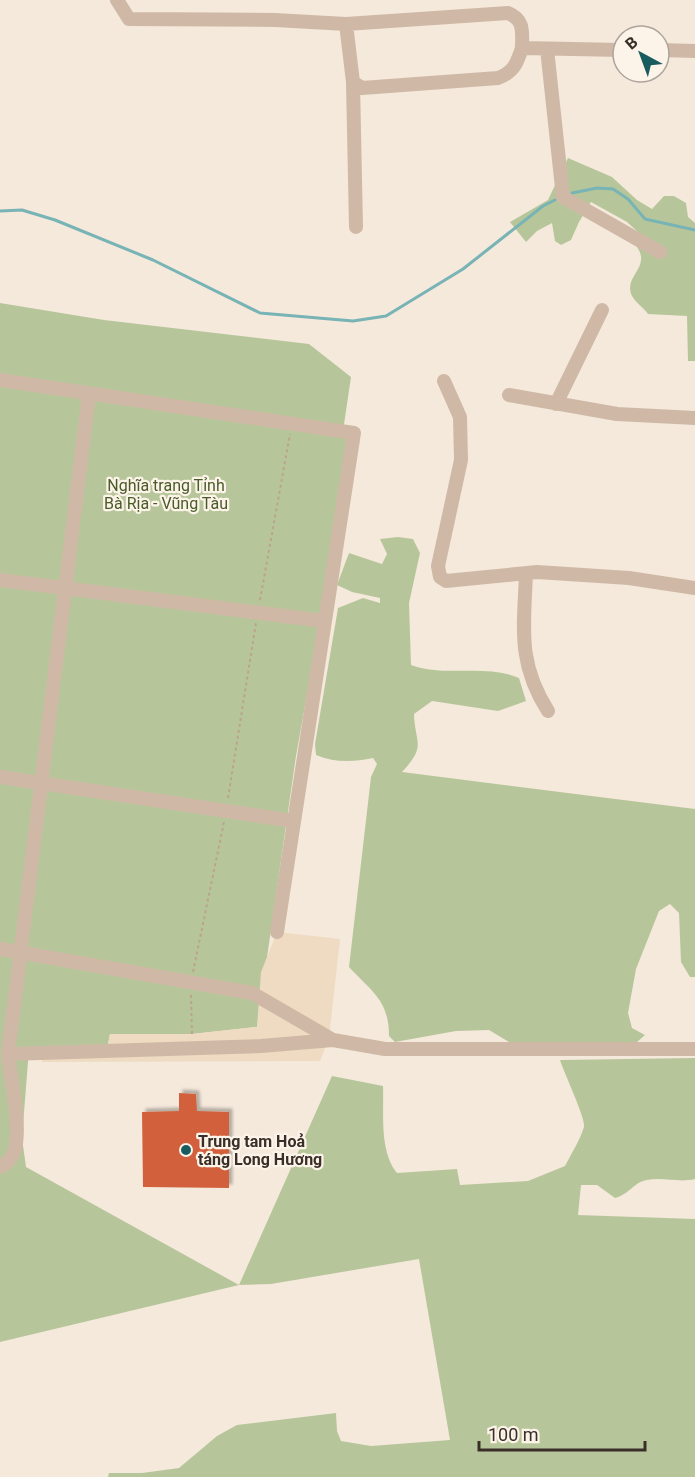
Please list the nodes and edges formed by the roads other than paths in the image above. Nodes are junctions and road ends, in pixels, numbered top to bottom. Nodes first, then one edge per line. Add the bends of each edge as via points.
1 (117, 0) edge
2 (346, 24) junction
3 (522, 48) junction
4 (547, 49) junction
5 (611, 50) edge
6 (671, 50) edge
7 (695, 51) edge
8 (353, 82) junction
9 (356, 226) dead end
10 (660, 252) dead end
11 (603, 310) dead end
12 (0, 380) edge
13 (444, 381) dead end
14 (89, 394) junction
15 (509, 395) dead end
16 (556, 404) junction
17 (695, 418) edge
18 (526, 573) junction
19 (0, 580) edge
20 (64, 588) junction
21 (695, 588) edge
22 (324, 621) junction
23 (548, 711) dead end
24 (0, 777) edge
25 (41, 783) junction
26 (293, 821) junction
27 (277, 932) dead end
28 (0, 949) edge
29 (22, 953) junction
30 (333, 1040) junction
31 (695, 1049) edge
32 (8, 1054) junction
33 (0, 1167) edge

1 - 2 street via 129,19
2 - 3 street via 508,13 518,17 522,24
2 - 8 street
3 - 4 street
3 - 8 street via 516,65 498,78 362,88
4 - 5 street
4 - 10 street via 563,197
6 - 7 street
8 - 9 street
11 - 16 street
12 - 14 street
13 - 18 street via 460,417 461,460 438,566 440,577 446,581
14 - 20 street
14 - 22 street via 354,434
15 - 16 street
16 - 17 street via 617,414
18 - 21 street via 629,578
18 - 23 street via 525,661
19 - 20 street
20 - 22 street
20 - 25 street
22 - 26 street
24 - 25 street
25 - 26 street
25 - 29 street
26 - 27 street
28 - 29 street
29 - 30 street via 252,993
29 - 32 street
30 - 31 street via 385,1049
30 - 32 street
32 - 33 street via 15,1150

